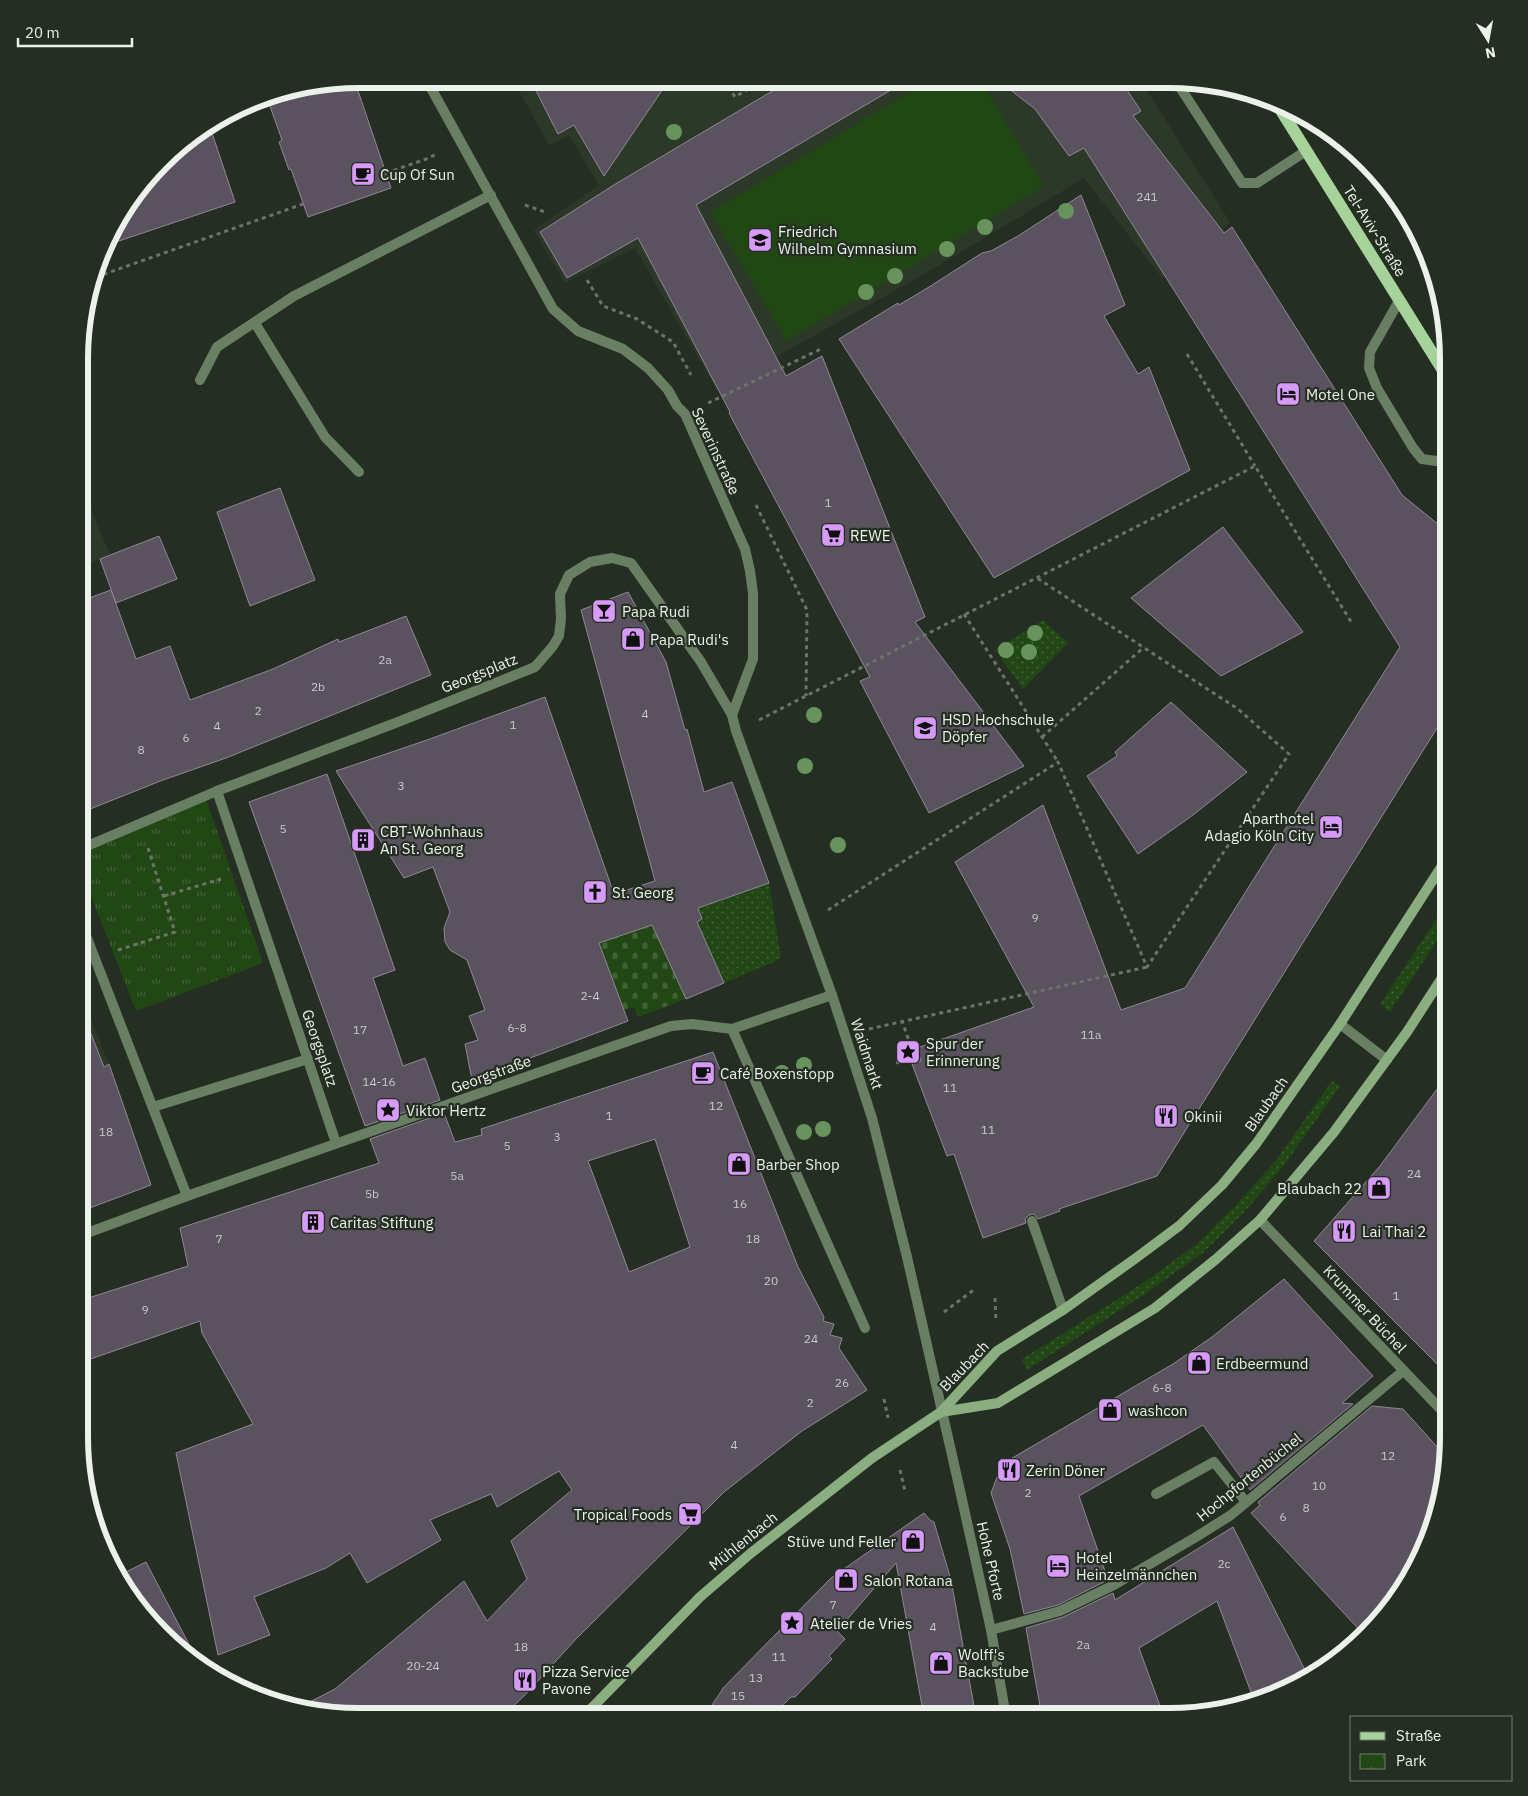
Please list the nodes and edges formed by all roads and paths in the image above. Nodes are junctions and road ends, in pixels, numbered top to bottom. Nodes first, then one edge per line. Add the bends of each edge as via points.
1 (431, 88) edge
2 (729, 88) edge
3 (750, 88) edge
4 (1181, 88) edge
5 (1282, 112) edge
6 (461, 141) junction
7 (1306, 151) junction
8 (386, 173) dead end
9 (491, 195) junction
10 (303, 204) dead end
11 (101, 275) edge
12 (1399, 301) junction
13 (255, 322) junction
14 (823, 348) dead end
15 (1187, 354) dead end
16 (1440, 366) edge
17 (200, 380) dead end
18 (720, 398) dead end
19 (1440, 460) edge
20 (1255, 466) junction
21 (359, 472) dead end
22 (1037, 578) junction
23 (964, 614) junction
24 (1353, 625) dead end
25 (1143, 648) junction
26 (732, 715) junction
27 (736, 731) junction
28 (1042, 737) junction
29 (1058, 762) junction
30 (218, 791) junction
31 (88, 845) edge
32 (148, 846) dead end
33 (1440, 869) edge
34 (244, 871) junction
35 (164, 896) junction
36 (805, 925) junction
37 (88, 939) edge
38 (97, 960) junction
39 (1147, 967) junction
40 (1440, 981) edge
41 (832, 995) junction
42 (902, 1021) junction
43 (1340, 1024) junction
44 (732, 1029) junction
45 (846, 1034) junction
46 (308, 1059) junction
47 (1387, 1060) junction
48 (896, 1063) dead end
49 (153, 1107) junction
50 (336, 1143) junction
51 (187, 1196) junction
52 (1260, 1220) junction
53 (1032, 1221) dead end
54 (88, 1233) edge
55 (1063, 1310) junction
56 (865, 1328) dead end
57 (1403, 1371) junction
58 (1440, 1409) edge
59 (941, 1412) junction
60 (1156, 1494) dead end
61 (1246, 1502) junction
62 (991, 1630) junction
63 (592, 1708) edge
64 (1004, 1708) edge

1 - 6 street, Severinstraße
2 - 3 path via 735,97
4 - 7 street via 1242,183 1257,183
5 - 7 main road, Tel-Aviv-Straße
6 - 8 path via 428,158
6 - 9 street, Severinstraße
7 - 12 main road, Tel-Aviv-Straße
9 - 13 street via 294,296
9 - 26 street, Severinstraße via 553,308 578,331 623,349 648,368 685,414 745,549 750,571 753,659
10 - 11 path
12 - 16 main road, Tel-Aviv-Straße
12 - 19 street via 1370,352 1369,368 1377,388 1413,448 1422,459
13 - 17 street via 217,347
13 - 21 street via 325,437
14 - 18 path
15 - 20 path
20 - 22 path
20 - 24 path
22 - 23 path
22 - 25 path
23 - 27 path
23 - 28 path
25 - 28 path
25 - 39 path via 1238,709 1289,754
26 - 27 street, Waidmarkt
26 - 30 street, Georgsplatz via 701,662 631,564 612,558 590,562 569,575 560,594 559,636 535,667
27 - 36 street, Waidmarkt
28 - 29 path
29 - 36 path
29 - 39 path
30 - 31 street, Georgsplatz
30 - 34 street, Georgsplatz
32 - 35 path
33 - 43 main road, Blaubach
34 - 35 path
34 - 46 street, Georgsplatz
35 - 38 path via 175,932
36 - 41 street, Waidmarkt
37 - 38 street
38 - 49 street
39 - 42 path
40 - 47 main road, Blaubach
41 - 44 street, Georgstraße
41 - 45 street, Waidmarkt
42 - 45 path
42 - 48 path via 915,1058
43 - 47 street
43 - 55 main road, Blaubach via 1256,1144 1222,1185 1179,1226
44 - 50 street, Georgstraße via 692,1024 671,1026
44 - 56 street
45 - 59 street, Waidmarkt via 872,1118
46 - 49 street
46 - 50 street, Georgsplatz
47 - 52 main road, Blaubach via 1334,1132
49 - 51 street
50 - 51 street, Georgstraße
51 - 54 street, Georgstraße
52 - 57 street, Krummer Büchel
52 - 59 main road, Blaubach via 1155,1308 1085,1352 998,1404
53 - 55 street
55 - 59 main road, Blaubach via 996,1351
57 - 58 street, Krummer Büchel
57 - 61 street, Hochpfortenbüchel
59 - 62 street, Hohe Pforte
59 - 63 main road, Mühlenbach via 872,1458 751,1553 700,1597
60 - 61 street via 1214,1462
61 - 62 street, Hochpfortenbüchel via 1196,1538 1114,1585 1060,1610
62 - 64 street, Hohe Pforte

